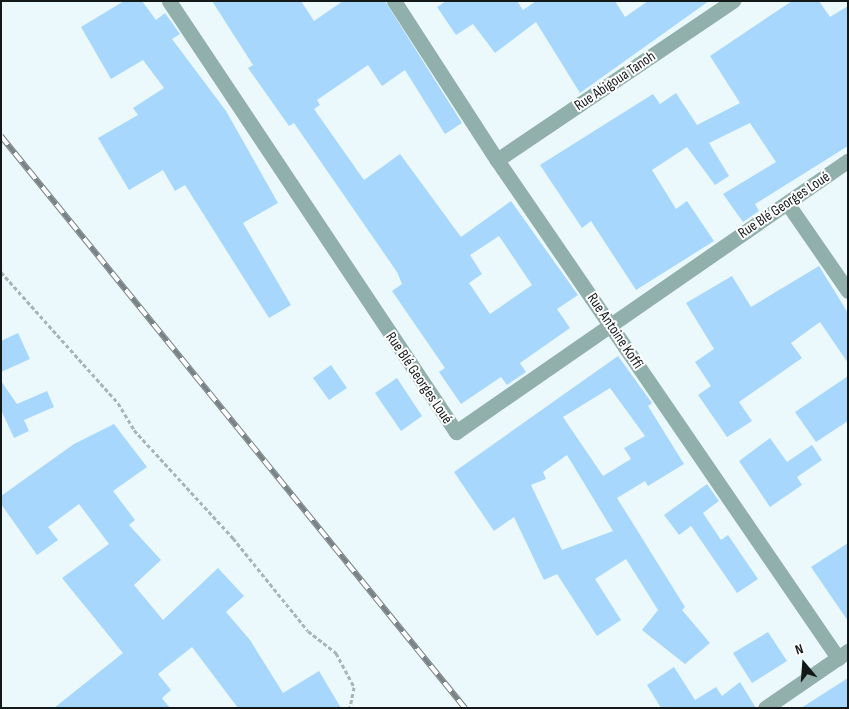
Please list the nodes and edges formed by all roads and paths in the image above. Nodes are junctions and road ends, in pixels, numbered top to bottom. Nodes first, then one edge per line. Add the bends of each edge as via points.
1 (169, 1) edge
2 (394, 1) edge
3 (733, 1) edge
4 (497, 160) junction
5 (848, 161) edge
6 (787, 203) junction
7 (1, 272) edge
8 (848, 291) edge
9 (610, 324) junction
10 (843, 654) edge
11 (350, 708) edge
12 (765, 708) edge

1 - 9 street, Rue Blé Georges Loué via 456,432
2 - 4 street, Rue Antoine Koffi
3 - 4 street, Rue Abigoua Tanoh
4 - 9 street, Rue Antoine Koffi
5 - 6 street, Rue Blé Georges Loué
6 - 8 street
6 - 9 street, Rue Blé Georges Loué
7 - 11 path via 118,403 134,430 234,538 308,631 336,653 354,686
9 - 10 street, Rue Antoine Koffi
10 - 12 street

